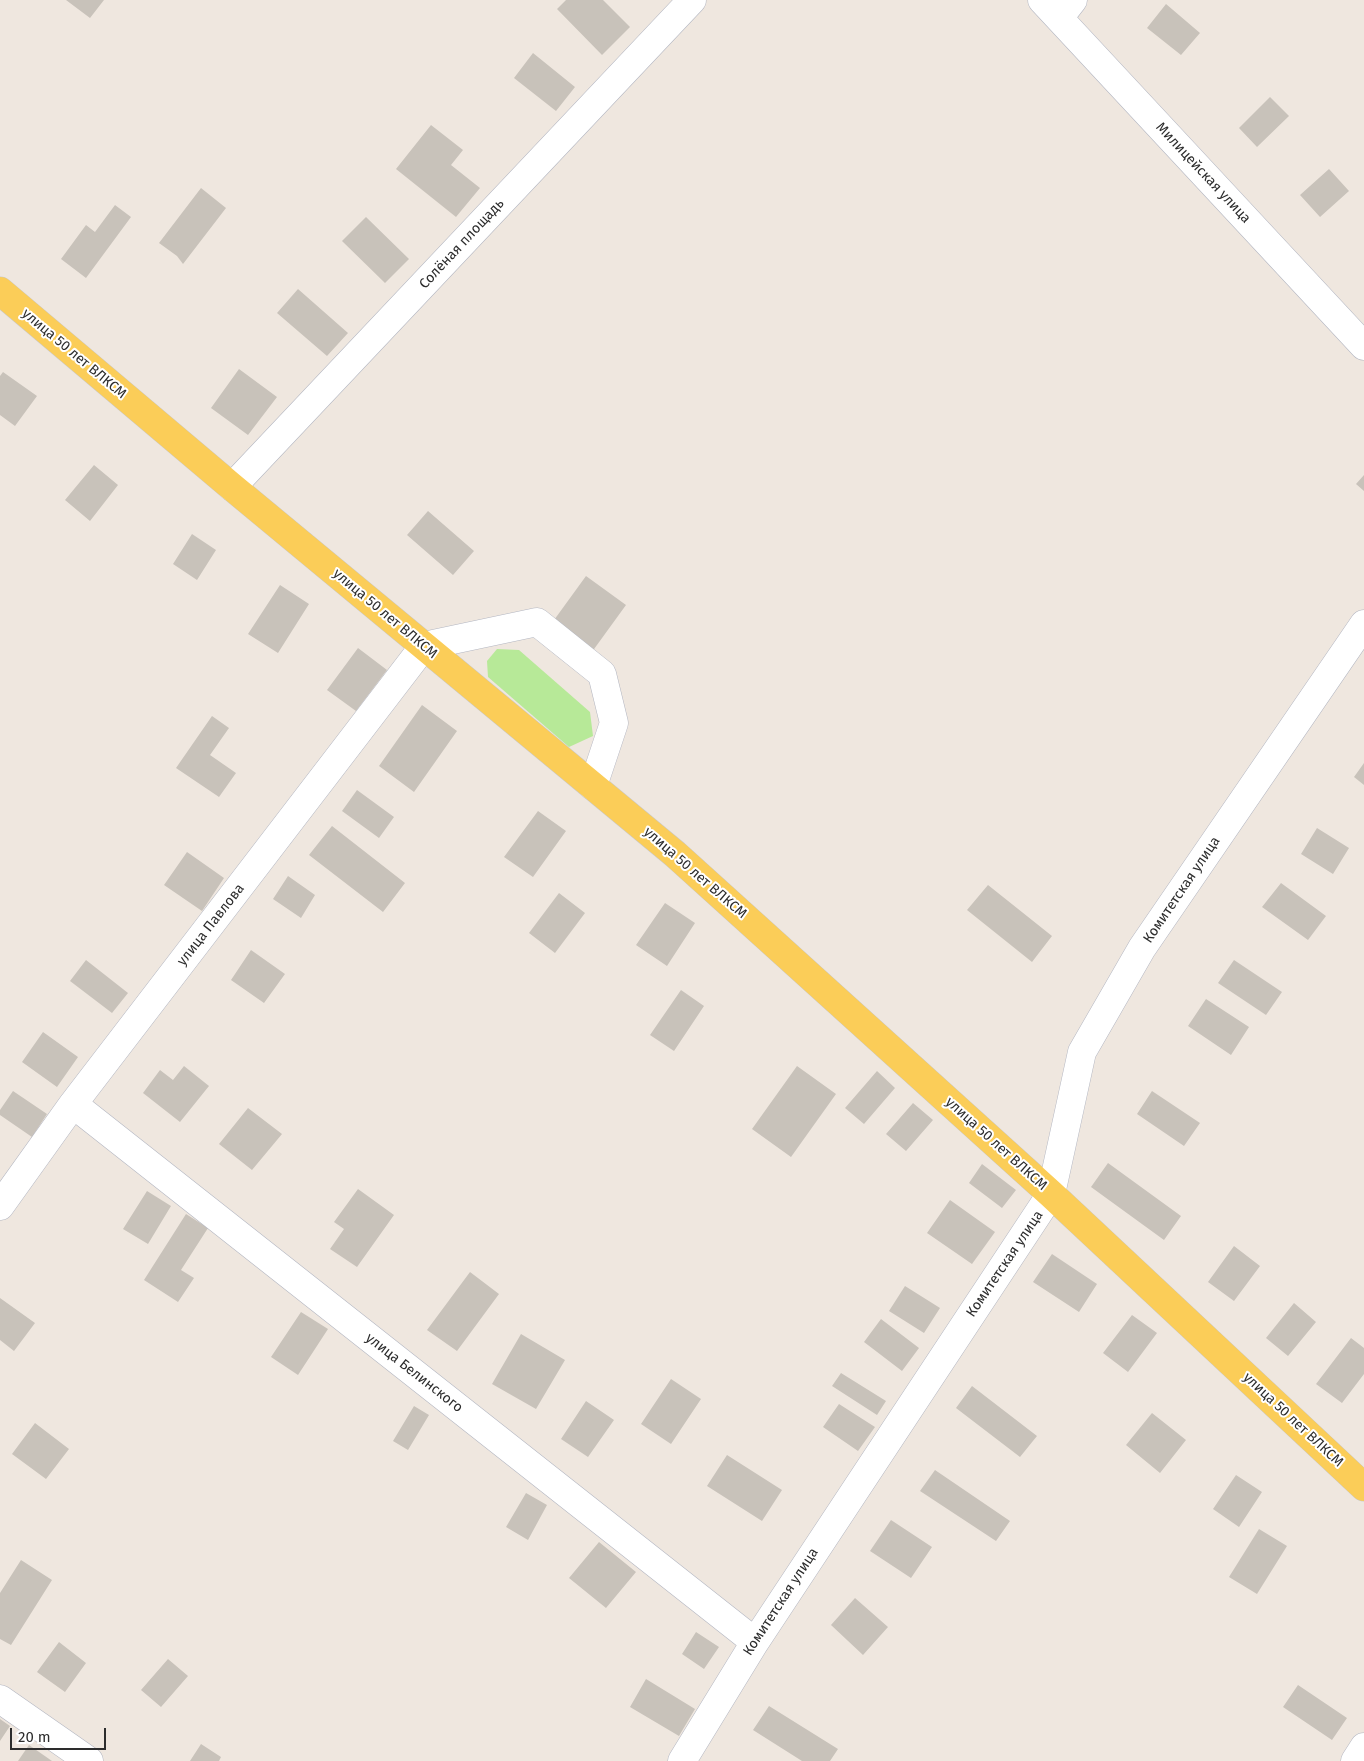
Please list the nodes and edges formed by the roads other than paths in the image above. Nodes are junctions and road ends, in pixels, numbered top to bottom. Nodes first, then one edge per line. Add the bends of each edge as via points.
1 (692, 0) edge
2 (1058, 6) edge
3 (0, 291) edge
4 (1364, 346) edge
5 (232, 487) junction
6 (1364, 624) edge
7 (424, 646) junction
8 (593, 786) junction
9 (73, 1104) junction
10 (1051, 1194) junction
11 (0, 1206) edge
12 (1364, 1486) edge
13 (755, 1642) junction
14 (0, 1699) edge
15 (1364, 1747) edge
16 (89, 1761) edge
17 (682, 1761) edge
18 (1355, 1761) edge

1 - 5 street, Солёная площадь
2 - 4 street, Милицейская улица
3 - 5 main road, улица 50 лет ВЛКСМ
5 - 7 main road, улица 50 лет ВЛКСМ
6 - 10 street, Комитетская улица via 1142,948 1082,1052
7 - 8 main road, улица 50 лет ВЛКСМ
7 - 8 street via 537,622 602,674 614,723
7 - 9 street, улица Павлова
8 - 10 main road, улица 50 лет ВЛКСМ via 675,854
9 - 11 street, улица Павлова
9 - 13 street, улица Белинского
10 - 12 main road, улица 50 лет ВЛКСМ
10 - 13 street, Комитетская улица
13 - 17 street, Комитетская улица
14 - 16 street
15 - 18 street

